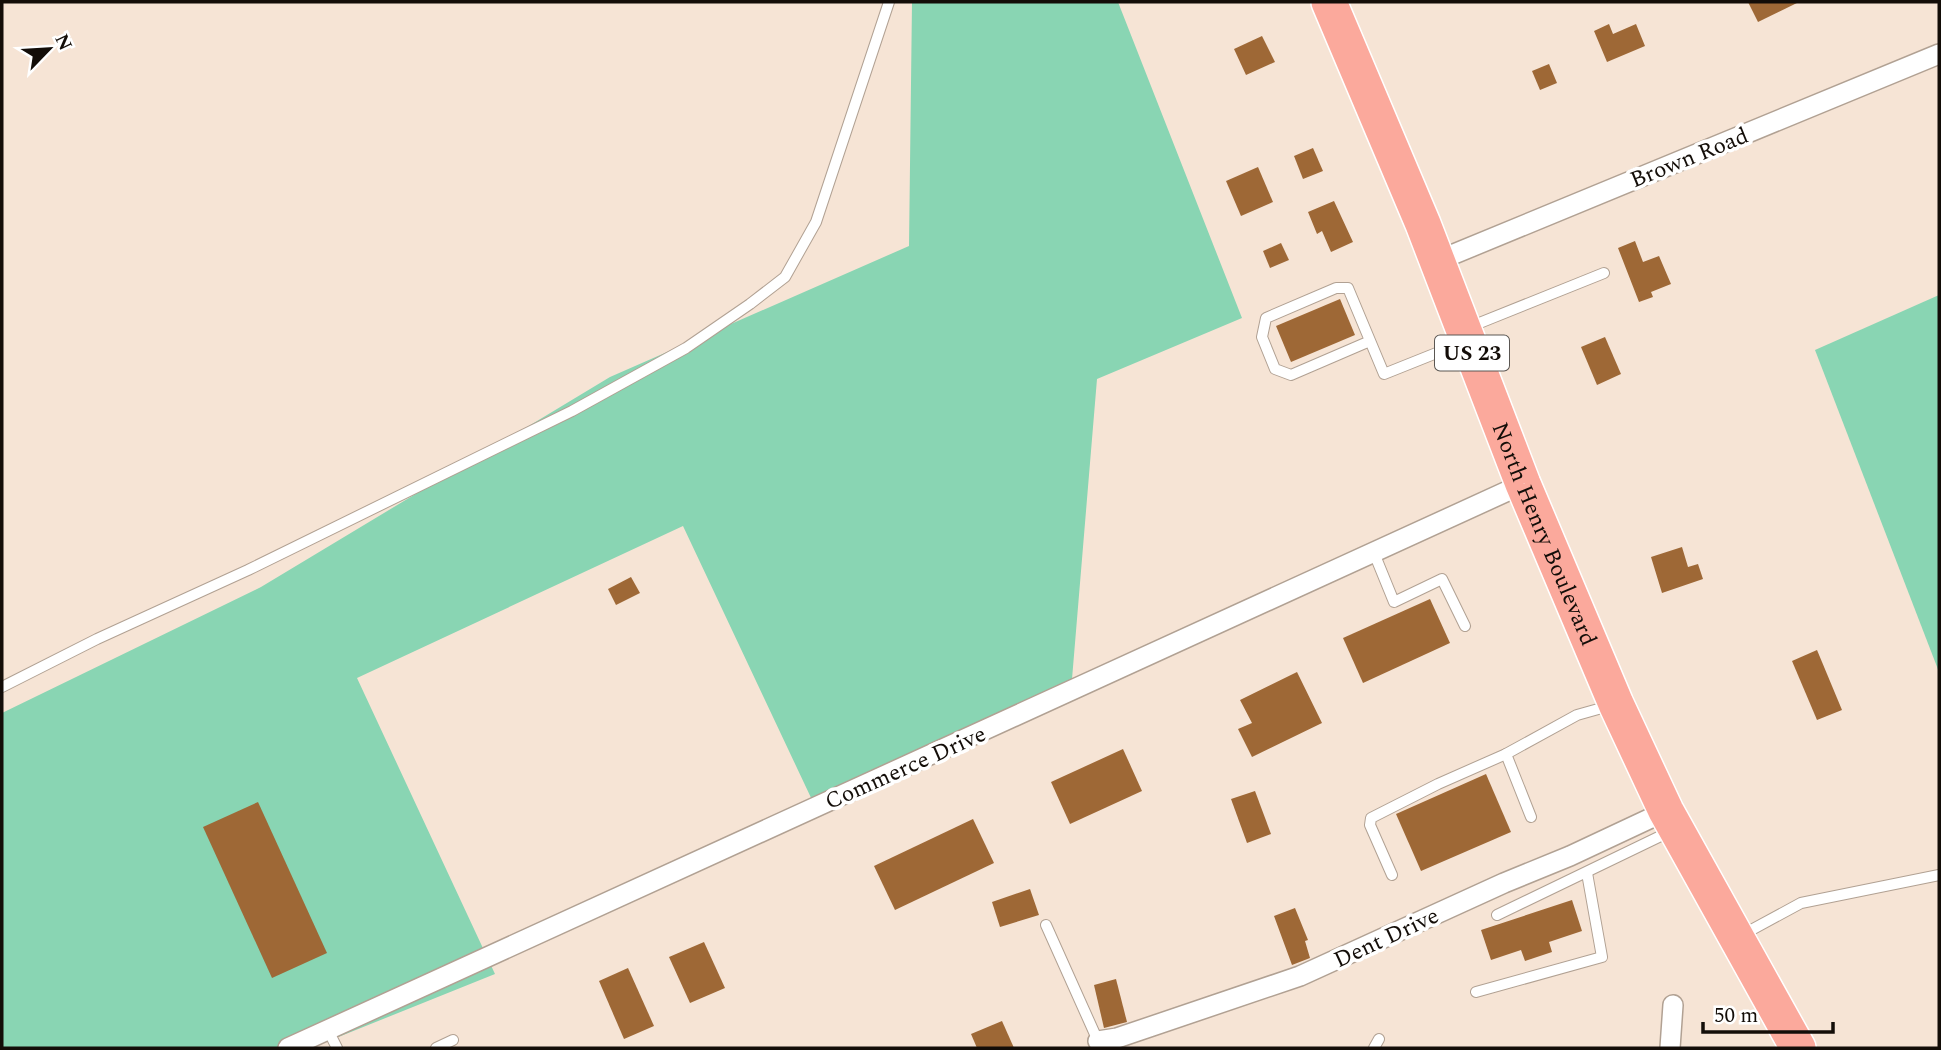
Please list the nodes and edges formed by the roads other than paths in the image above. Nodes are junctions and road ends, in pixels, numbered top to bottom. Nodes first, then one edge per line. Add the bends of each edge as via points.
1 (889, 2) edge
2 (1329, 2) edge
3 (1939, 54) edge
4 (1437, 261) junction
5 (1604, 273) dead end
6 (1466, 335) junction
7 (1370, 341) junction
8 (1523, 484) junction
9 (1374, 553) junction
10 (1465, 626) dead end
11 (2, 687) edge
12 (1616, 704) junction
13 (1506, 754) junction
14 (1531, 817) dead end
15 (1671, 820) junction
16 (1587, 873) junction
17 (1392, 875) dead end
18 (1939, 875) edge
19 (1497, 915) dead end
20 (1046, 925) dead end
21 (1736, 938) junction
22 (1476, 992) dead end
23 (1672, 1005) dead end
24 (328, 1030) junction
25 (453, 1040) dead end
26 (1098, 1041) joint
27 (288, 1048) edge
28 (337, 1048) edge
29 (436, 1048) edge
30 (1670, 1048) edge
31 (1798, 1048) edge

1 - 11 lane via 816,222 785,277 686,348 572,411
2 - 4 highway, North Henry Boulevard / US 23
3 - 4 street, Brown Road
4 - 6 highway, North Henry Boulevard / US 23
5 - 6 lane
6 - 7 lane via 1384,374
6 - 8 highway, North Henry Boulevard / US 23
7 - 7 lane via 1348,288 1336,288 1266,318 1262,337 1275,369 1292,375
8 - 9 street, Commerce Drive
8 - 12 highway, North Henry Boulevard / US 23
9 - 10 lane via 1394,602 1441,579
9 - 24 street, Commerce Drive
12 - 13 lane via 1577,715
12 - 15 highway, North Henry Boulevard / US 23
13 - 14 lane
13 - 17 lane via 1371,818
15 - 16 lane
15 - 21 highway, North Henry Boulevard / US 23
15 - 26 street, Dent Drive via 1504,883 1300,976
16 - 19 lane
16 - 22 lane via 1602,957
18 - 21 lane via 1801,902
20 - 26 lane
21 - 31 highway, North Henry Boulevard / US 23
23 - 30 street
24 - 27 street, Commerce Drive
24 - 28 lane
25 - 29 lane

